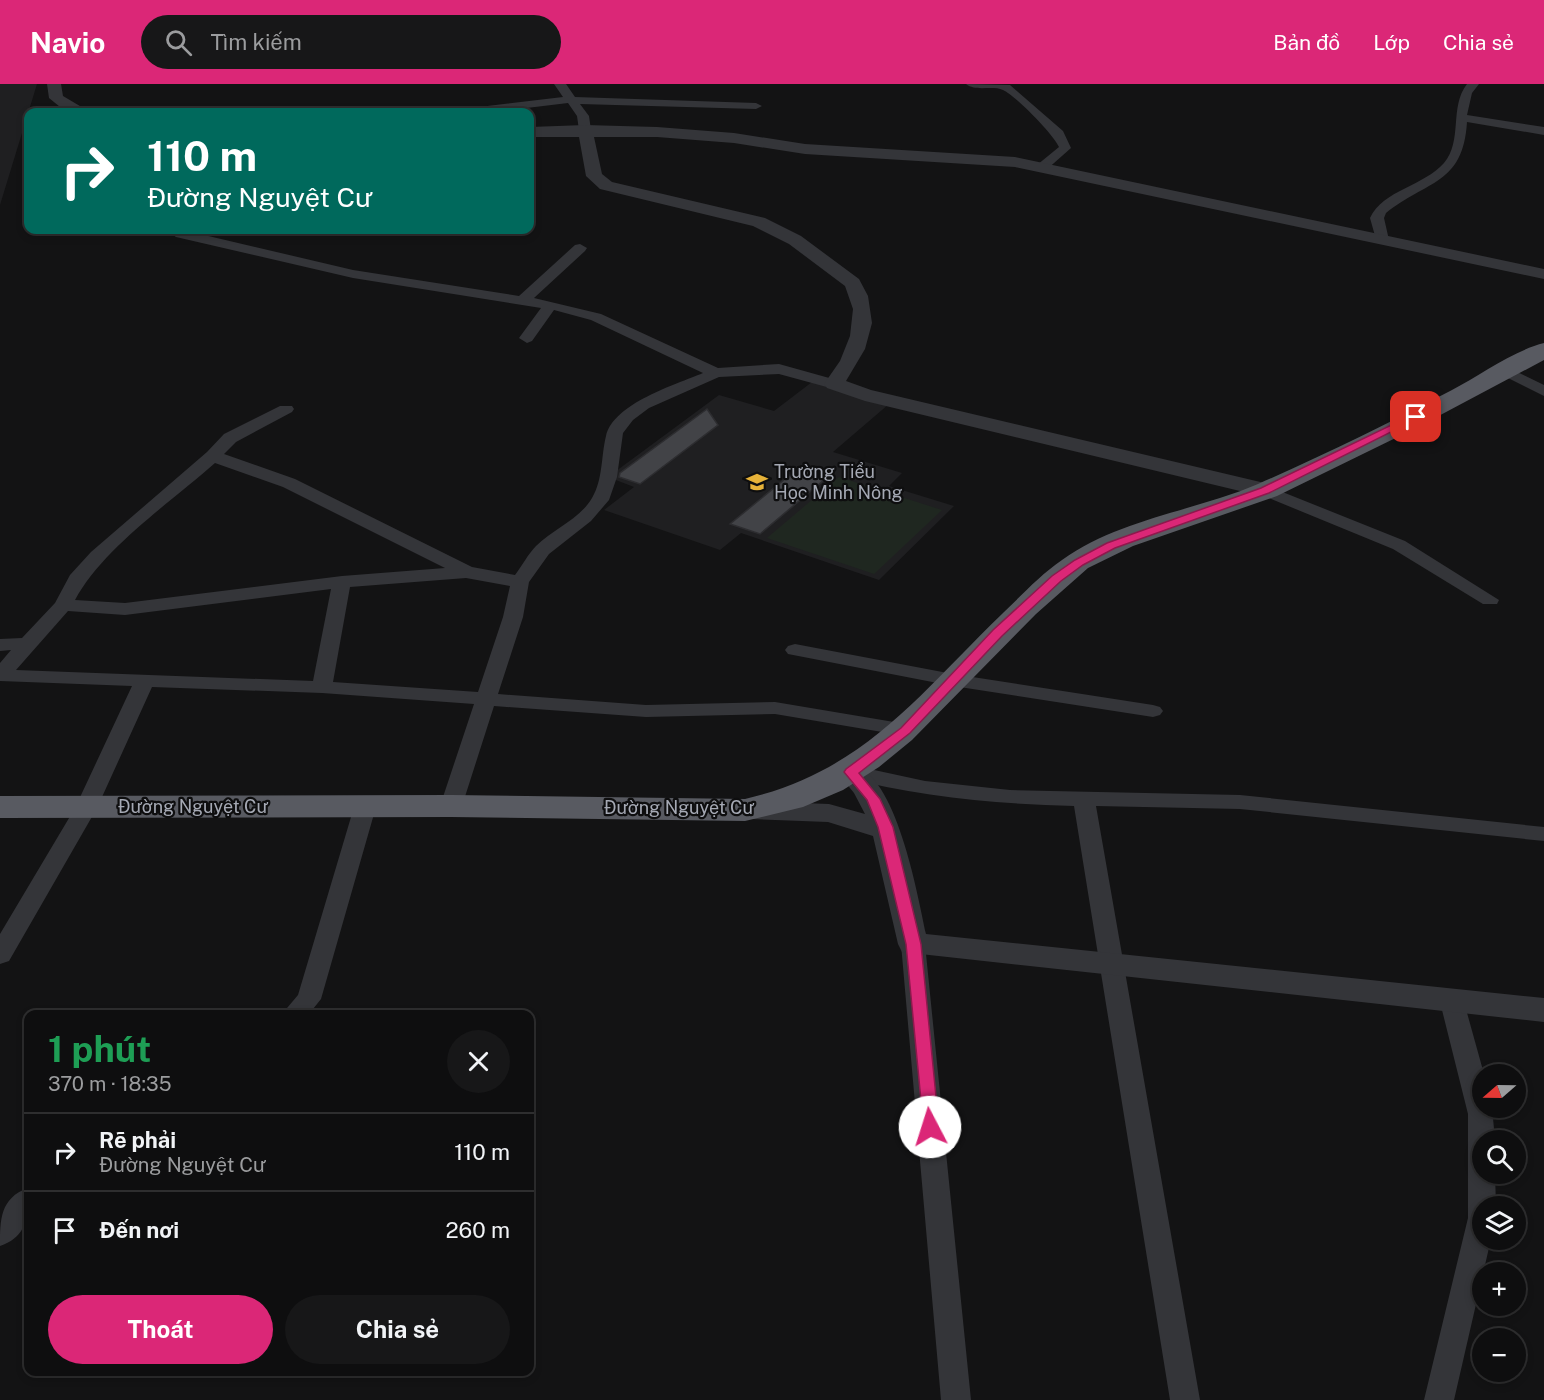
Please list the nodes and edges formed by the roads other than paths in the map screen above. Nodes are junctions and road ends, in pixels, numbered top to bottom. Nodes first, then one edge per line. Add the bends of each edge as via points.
1 (54, 84) edge
2 (560, 84) edge
3 (972, 84) edge
4 (1473, 84) edge
5 (1007, 86) edge
6 (571, 100) junction
7 (756, 106) dead end
8 (70, 108) edge
9 (504, 108) edge
10 (1463, 117) junction
11 (585, 130) junction
12 (1544, 131) edge
13 (534, 132) edge
14 (1041, 168) junction
15 (181, 234) edge
16 (1382, 240) junction
17 (580, 248) dead end
18 (1544, 274) edge
19 (524, 299) junction
20 (550, 305) junction
21 (526, 339) dead end
22 (1544, 350) edge
23 (1505, 371) junction
24 (716, 373) junction
25 (834, 384) junction
26 (1544, 391) edge
27 (286, 409) dead end
28 (213, 456) junction
29 (1265, 490) junction
30 (467, 572) junction
31 (342, 582) junction
32 (520, 582) junction
33 (1490, 600) dead end
34 (63, 605) junction
35 (26, 644) junction
36 (0, 645) edge
37 (795, 650) dead end
38 (0, 675) edge
39 (145, 679) junction
40 (954, 680) junction
41 (322, 687) junction
42 (487, 700) junction
43 (1153, 711) dead end
44 (906, 730) junction
45 (851, 772) junction
46 (1084, 799) junction
47 (451, 806) junction
48 (0, 807) edge
49 (365, 807) junction
50 (86, 808) junction
51 (745, 810) junction
52 (886, 830) junction
53 (1544, 834) edge
54 (913, 944) junction
55 (0, 955) edge
56 (1110, 966) junction
57 (1452, 1002) junction
58 (298, 1010) edge
59 (1544, 1010) edge
60 (24, 1205) edge
61 (0, 1234) edge
62 (956, 1400) edge
63 (1185, 1400) edge
64 (1439, 1400) edge

1 - 8 street via 56,98
2 - 6 street
3 - 5 street
4 - 10 street via 1463,101
5 - 14 street via 1064,141 1064,151
6 - 7 street
6 - 9 street
6 - 11 street via 583,116
10 - 12 street
10 - 16 street via 1457,151 1450,164 1380,211 1377,218
11 - 13 street
11 - 14 street via 734,138 780,147 1015,162
11 - 25 street via 594,176 606,186 759,222 795,240 853,284 859,293 863,323 852,362
14 - 16 street
15 - 19 street via 353,274
16 - 18 street
17 - 19 street
19 - 20 street
20 - 21 street
20 - 24 street via 596,317
22 - 23 highway, Đường Nguyệt Cư
23 - 26 street
23 - 29 highway, Đường Nguyệt Cư
24 - 25 street via 779,369
24 - 32 street via 643,405 627,417 615,433 600,500 585,517 542,550
25 - 29 street via 865,395
27 - 28 street via 230,438
28 - 30 street via 289,483
28 - 34 street via 97,556 77,579
29 - 33 street via 1399,545
29 - 40 highway, Đường Nguyệt Cư via 1111,545 1079,562 1056,578
30 - 31 street
30 - 32 street
31 - 34 street via 126,609
31 - 41 street
32 - 42 street
34 - 35 street
35 - 36 street
35 - 38 street
37 - 40 street
38 - 39 street
39 - 41 street
39 - 50 street
40 - 43 street
40 - 44 highway, Đường Nguyệt Cư
41 - 42 street
42 - 44 street via 646,711 775,708
42 - 47 street
44 - 45 highway, Đường Nguyệt Cư
45 - 46 street via 925,788 1010,797
45 - 51 highway, Đường Nguyệt Cư via 793,800
45 - 52 street via 873,799
46 - 53 street via 1240,802
46 - 56 street
47 - 49 highway, Đường Nguyệt Cư
47 - 51 highway, Đường Nguyệt Cư
48 - 50 highway, Đường Nguyệt Cư
49 - 50 highway, Đường Nguyệt Cư
49 - 58 street via 309,999
50 - 55 street
51 - 52 street via 830,813
52 - 54 street
54 - 56 street
54 - 62 street
56 - 57 street
56 - 63 street
57 - 59 street
57 - 64 street via 1481,1114 1482,1218
60 - 61 street

